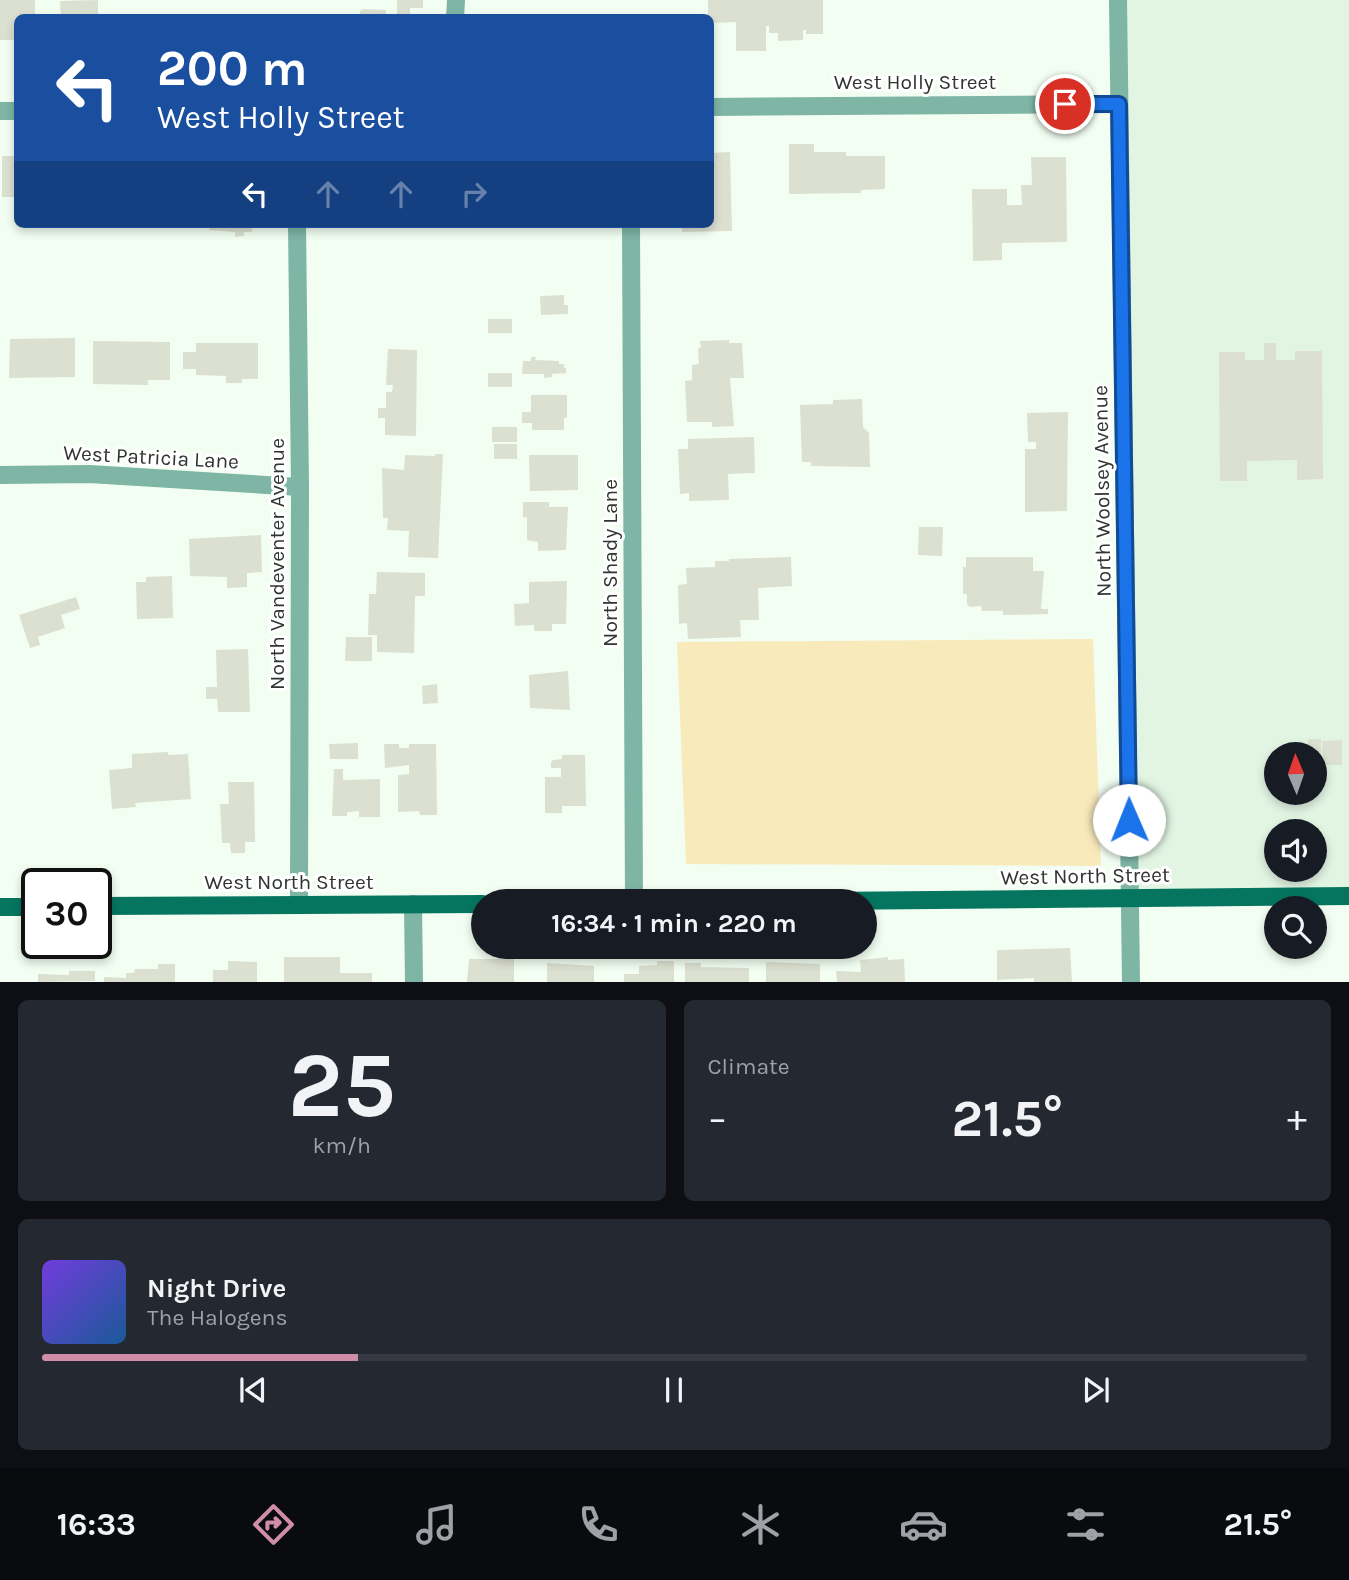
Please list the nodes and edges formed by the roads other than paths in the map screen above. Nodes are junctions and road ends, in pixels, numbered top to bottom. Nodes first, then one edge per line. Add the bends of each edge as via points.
1 (1118, 0) edge
2 (1119, 104) junction
3 (714, 107) edge
4 (297, 228) edge
5 (631, 228) edge
6 (0, 475) edge
7 (300, 487) junction
8 (634, 889) edge
9 (1349, 896) edge
10 (1130, 899) junction
11 (877, 901) edge
12 (413, 904) junction
13 (471, 904) edge
14 (299, 905) junction
15 (21, 906) edge
16 (112, 906) edge
17 (0, 907) edge
18 (414, 982) edge
19 (1130, 982) edge

1 - 2 street, North Woolsey Avenue
2 - 3 street, West Holly Street
2 - 10 street, North Woolsey Avenue
4 - 7 street, North Vandeventer Avenue
5 - 8 street, North Shady Lane
6 - 7 street, West Patricia Lane via 89,474
7 - 14 street, North Vandeventer Avenue
9 - 10 main road, West North Street
10 - 11 main road, West North Street
10 - 19 street, North Woolsey Avenue
12 - 13 main road, West North Street
12 - 14 main road, West North Street
12 - 18 street
14 - 16 main road, West North Street
15 - 17 main road

